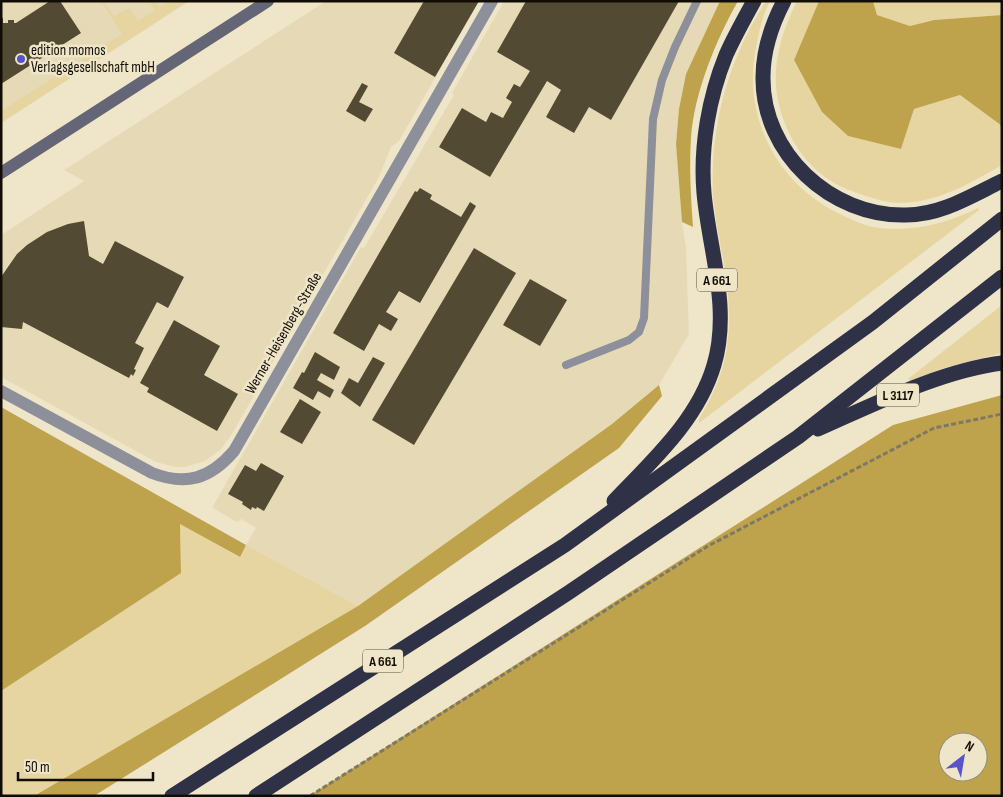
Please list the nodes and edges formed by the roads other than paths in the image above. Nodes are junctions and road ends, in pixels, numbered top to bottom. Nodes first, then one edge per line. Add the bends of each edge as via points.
1 (268, 1) edge
2 (492, 1) edge
3 (697, 1) edge
4 (754, 1) edge
5 (784, 1) edge
6 (1, 173) edge
7 (1002, 181) edge
8 (1002, 219) edge
9 (1002, 277) edge
10 (1002, 362) edge
11 (566, 365) dead end
12 (1, 391) edge
13 (798, 437) junction
14 (592, 525) junction
15 (172, 796) edge
16 (256, 796) edge

1 - 6 main road
2 - 12 street, Werner-Heisenberg-Straße via 234,451 219,466 188,479 162,477
3 - 11 lane via 662,80 653,119 644,318 639,332 629,340
4 - 14 highway, A 661 via 726,56 710,107 706,135 704,192 721,311 714,365 690,416
5 - 7 highway via 767,46 763,77 766,108 789,156 816,186 850,205 906,216 953,205
8 - 14 highway, A 661 via 873,322
9 - 13 highway
10 - 13 highway, L 3117 via 914,388
13 - 16 highway via 568,593
14 - 15 highway, A 661

